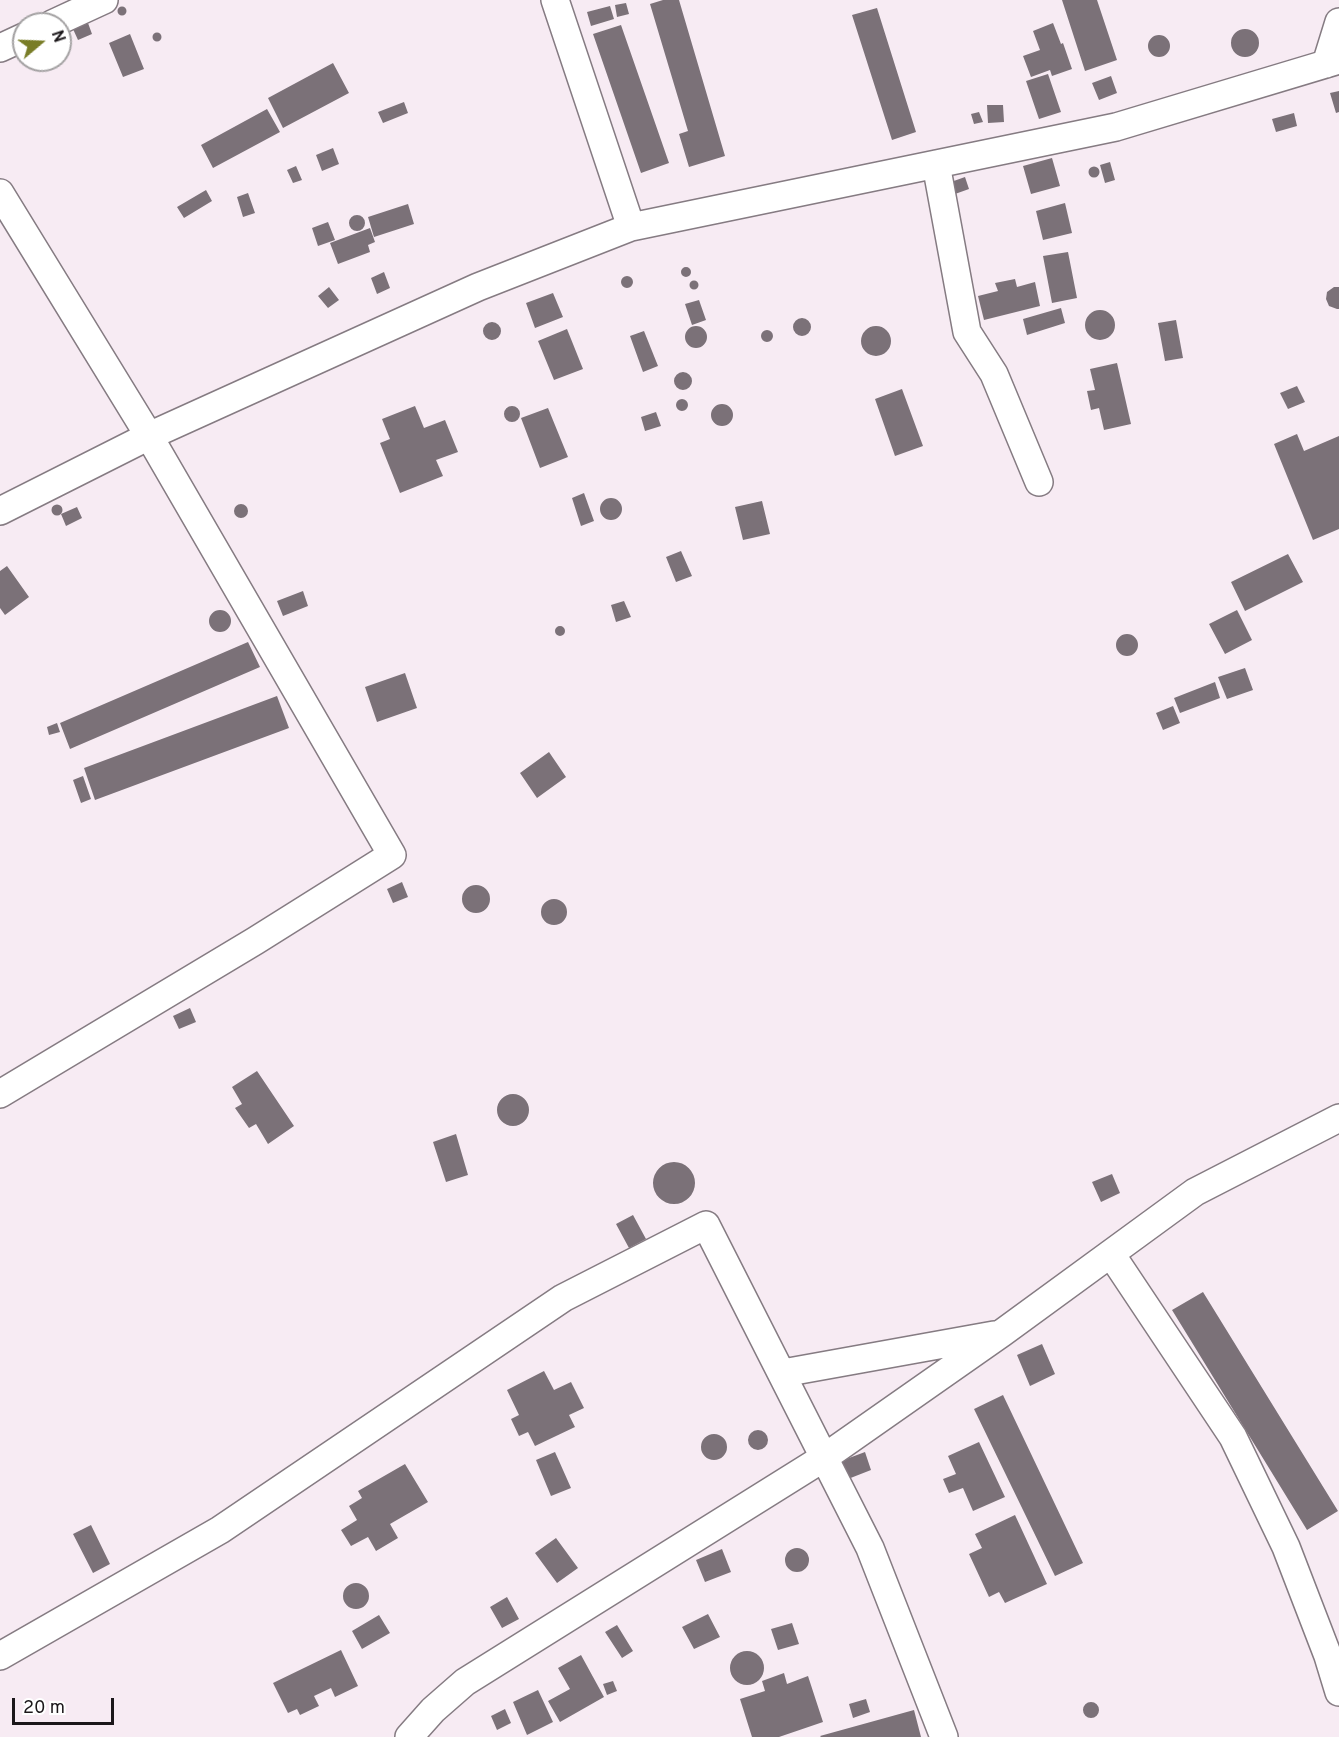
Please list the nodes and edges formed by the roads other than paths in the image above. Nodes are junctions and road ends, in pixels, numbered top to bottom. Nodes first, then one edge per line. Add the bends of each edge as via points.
1 (104, 0) edge
2 (555, 0) edge
3 (72, 15) edge
4 (1339, 22) edge
5 (1333, 62) edge
6 (936, 164) junction
7 (0, 193) edge
8 (631, 227) junction
9 (149, 436) junction
10 (1039, 482) dead end
11 (0, 511) edge
12 (0, 1094) edge
13 (1339, 1118) edge
14 (1111, 1254) junction
15 (1002, 1333) junction
16 (783, 1373) junction
17 (825, 1456) junction
18 (0, 1656) edge
19 (1339, 1692) edge
20 (416, 1735) edge
21 (944, 1737) edge

1 - 3 street
2 - 8 street
4 - 5 street
5 - 6 street via 1116,127
6 - 8 street
6 - 10 street via 967,332 994,374
7 - 9 street
8 - 9 street via 478,287
9 - 11 street
9 - 12 street via 392,855
13 - 14 street via 1195,1192
14 - 15 street
14 - 19 street via 1233,1437 1286,1547
15 - 16 street
15 - 17 street
16 - 17 street
16 - 18 street via 706,1225 563,1298 220,1530
17 - 20 street via 465,1682 433,1710
17 - 21 street via 870,1548

